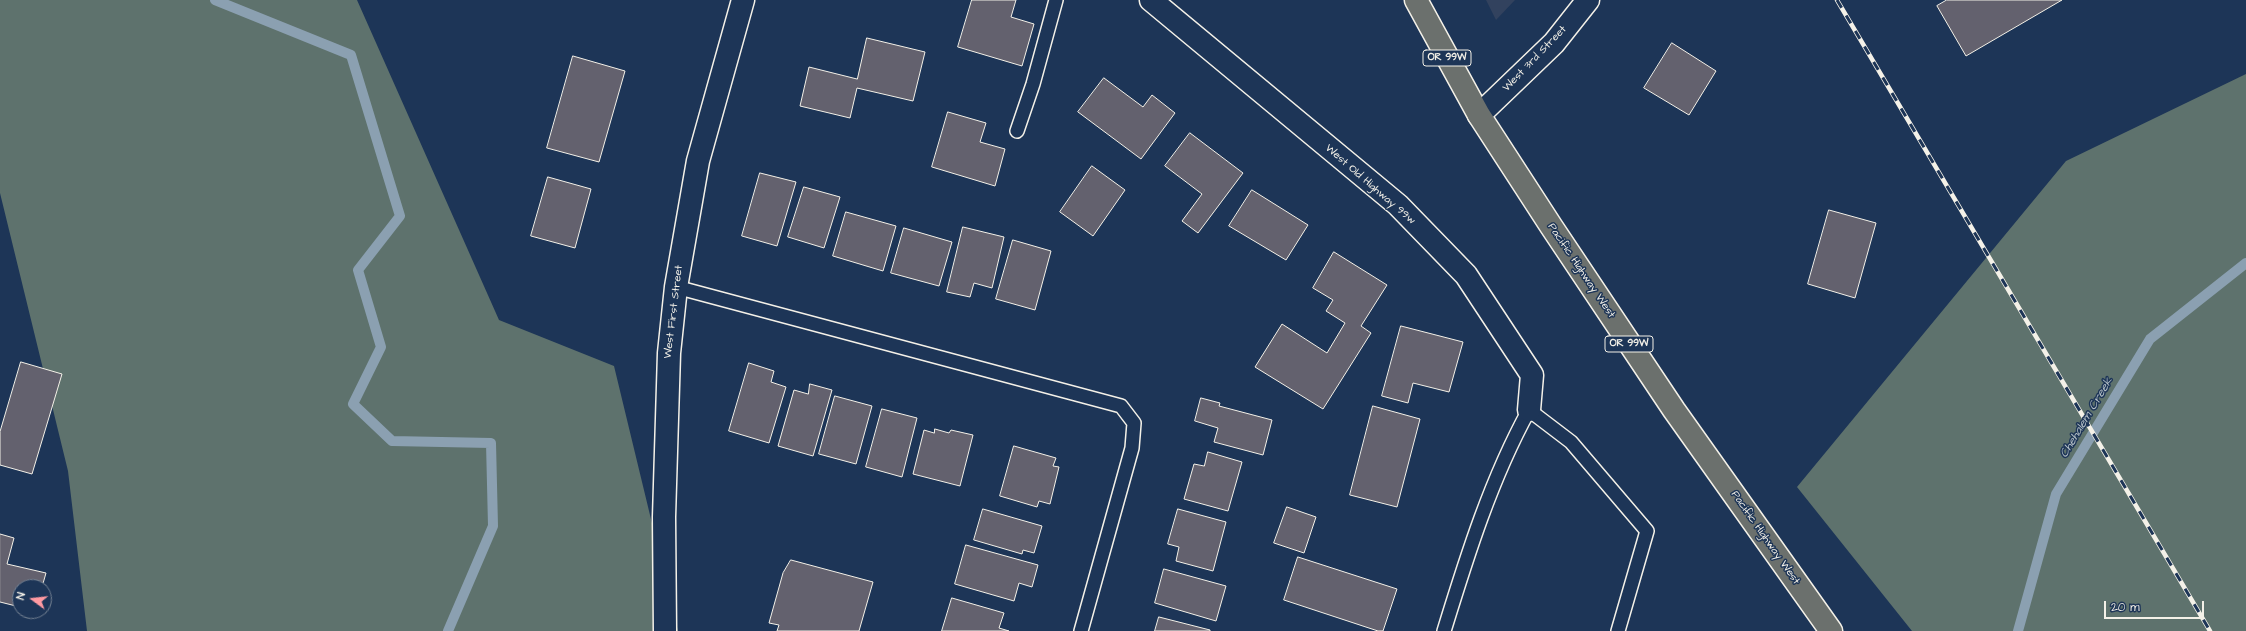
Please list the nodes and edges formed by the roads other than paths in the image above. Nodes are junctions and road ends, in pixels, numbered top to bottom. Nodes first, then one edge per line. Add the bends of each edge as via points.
1 (743, 0) edge
2 (1056, 0) edge
3 (1151, 0) edge
4 (1416, 0) edge
5 (1588, 0) edge
6 (1479, 115) junction
7 (1017, 131) dead end
8 (676, 287) junction
9 (1529, 410) junction
10 (665, 631) edge
11 (1081, 631) edge
12 (1444, 631) edge
13 (1618, 631) edge
14 (1831, 631) edge

1 - 8 street, West First Street via 698,161
2 - 7 lane
3 - 9 street, West Old Highway 99w via 1398,205 1466,275 1532,375
4 - 6 main road, Pacific Highway West / OR 99W
5 - 6 street, West 3rd Street via 1554,43
6 - 14 main road, Pacific Highway West / OR 99W via 1674,410
8 - 10 street, West First Street via 669,353 664,516
8 - 11 lane via 1121,406 1134,423 1132,448
9 - 12 lane via 1509,446
9 - 13 lane via 1571,442 1647,530

